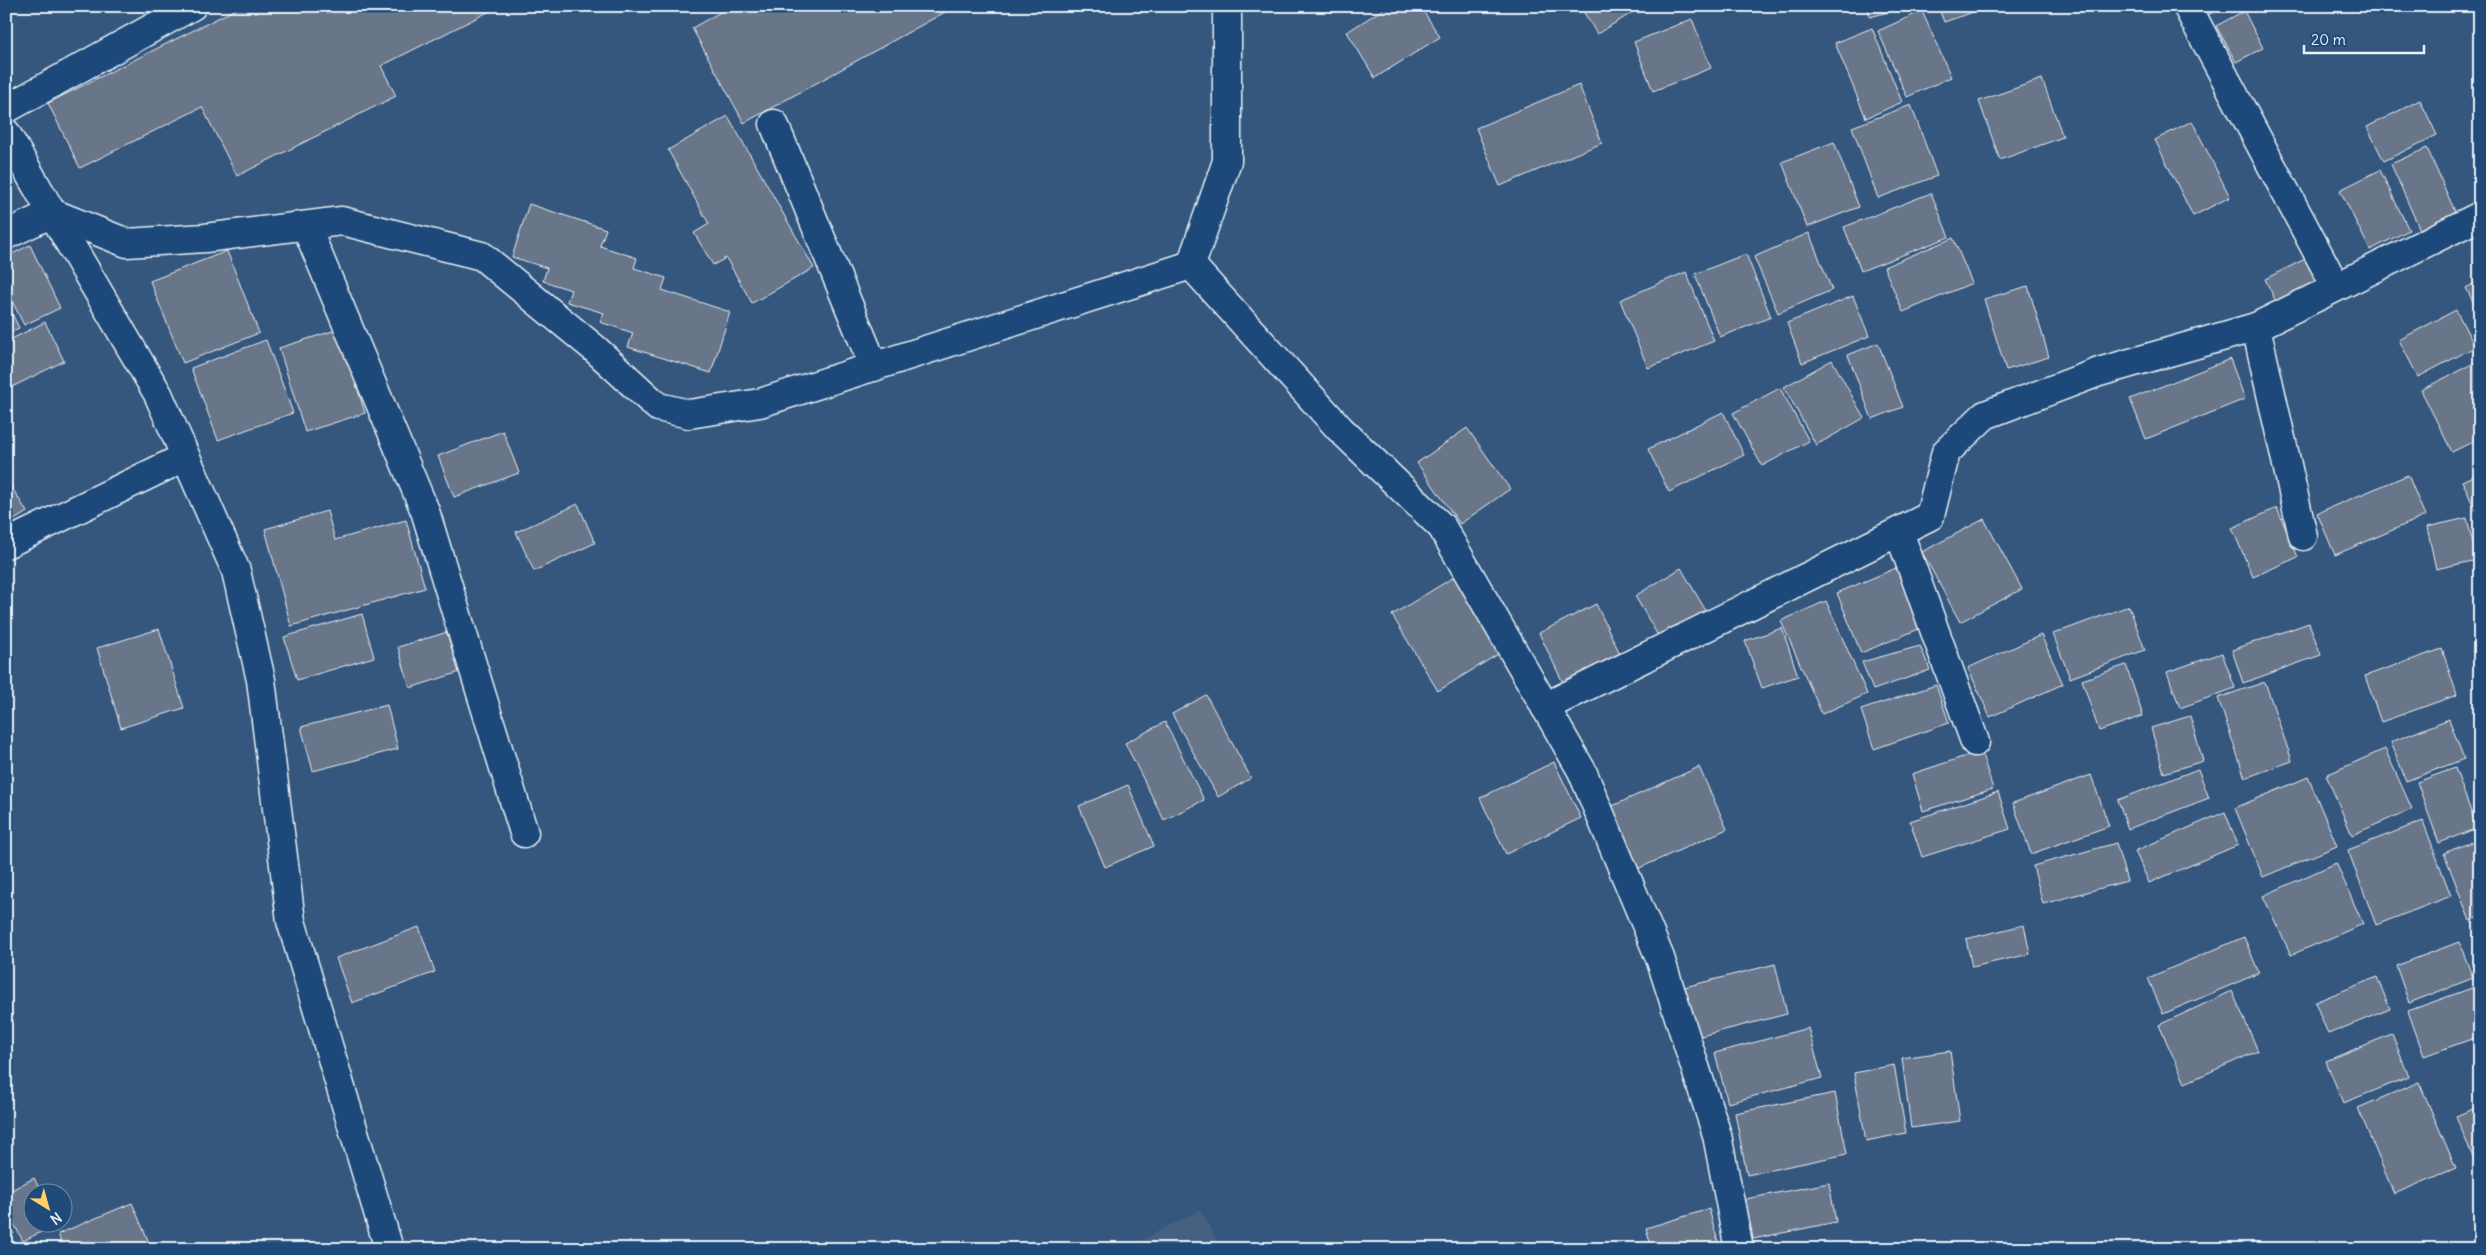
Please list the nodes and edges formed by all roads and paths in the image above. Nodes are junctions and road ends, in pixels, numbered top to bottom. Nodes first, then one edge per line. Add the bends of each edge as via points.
1 (192, 6) edge
2 (1227, 6) edge
3 (2187, 6) edge
4 (6, 109) edge
5 (774, 124) dead end
6 (6, 133) edge
7 (52, 213) junction
8 (2480, 216) edge
9 (306, 226) junction
10 (6, 235) edge
11 (1191, 265) junction
12 (2336, 288) junction
13 (2256, 328) junction
14 (874, 367) junction
15 (185, 457) junction
16 (1899, 532) junction
17 (2303, 536) dead end
18 (6, 544) edge
19 (1545, 708) junction
20 (1975, 742) dead end
21 (524, 833) dead end
22 (389, 1249) edge
23 (1739, 1249) edge

1 - 4 street
2 - 11 street via 1227,161
3 - 12 street
5 - 14 street
6 - 7 street
7 - 9 street via 126,243
7 - 10 street
7 - 15 street via 158,394
8 - 12 street
9 - 14 street via 342,221 482,256 594,348 658,406 689,414 760,403
9 - 21 street via 425,512
11 - 14 street
11 - 19 street via 1340,429 1442,527
12 - 13 street
13 - 16 street via 2099,372 1985,415 1946,452 1930,516
13 - 17 street
15 - 18 street
15 - 22 street via 236,571 261,680 290,921
16 - 19 street
16 - 20 street
19 - 23 street via 1582,771 1660,958 1717,1135

